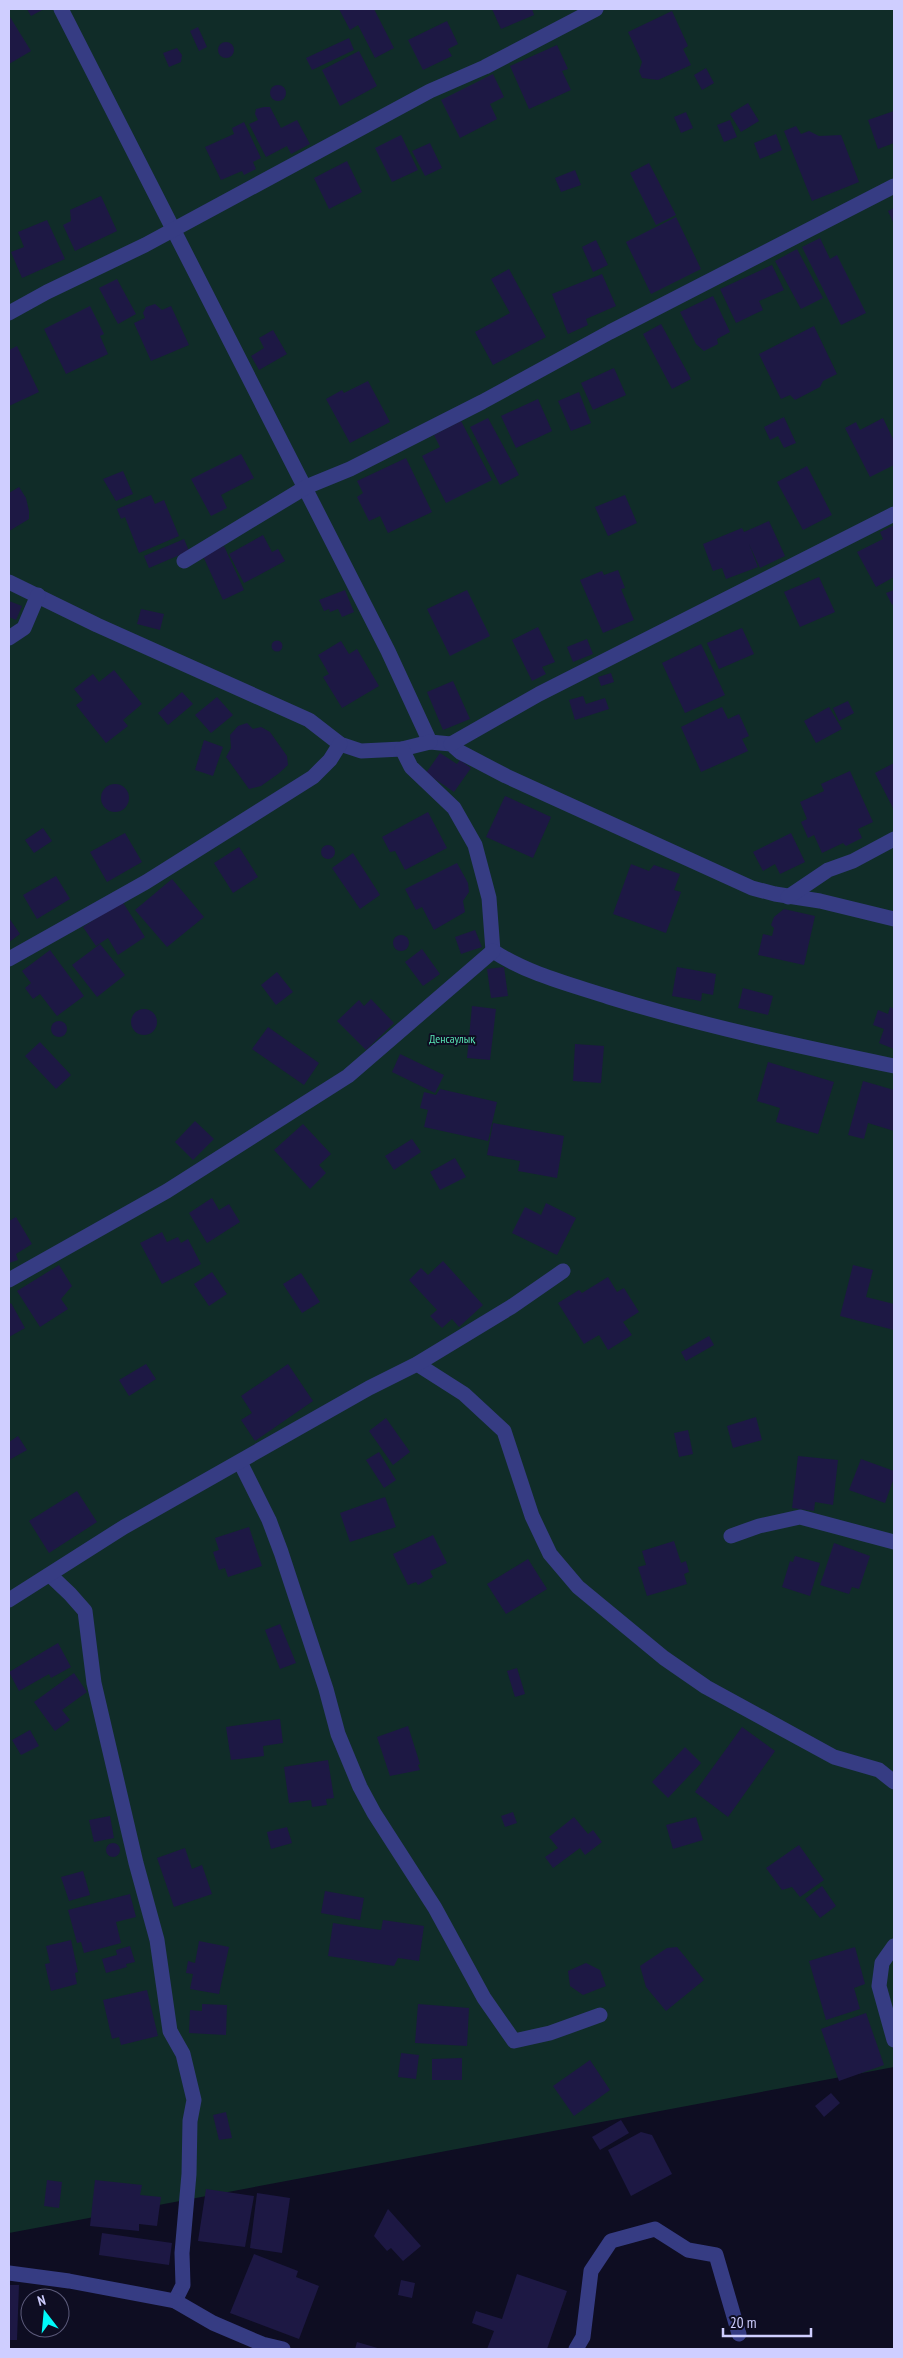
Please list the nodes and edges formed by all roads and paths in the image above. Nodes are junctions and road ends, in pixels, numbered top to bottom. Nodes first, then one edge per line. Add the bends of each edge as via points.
1 (61, 9) edge
2 (596, 9) edge
3 (894, 186) edge
4 (174, 229) junction
5 (9, 313) edge
6 (306, 487) junction
7 (894, 514) edge
8 (184, 562) dead end
9 (9, 582) edge
10 (38, 595) junction
11 (9, 638) edge
12 (430, 742) junction
13 (340, 744) junction
14 (451, 744) junction
15 (402, 750) junction
16 (894, 839) edge
17 (788, 896) junction
18 (894, 919) edge
19 (493, 951) junction
20 (9, 959) edge
21 (894, 1066) edge
22 (563, 1271) dead end
23 (9, 1280) edge
24 (418, 1364) junction
25 (240, 1462) junction
26 (730, 1536) dead end
27 (894, 1542) edge
28 (50, 1575) junction
29 (9, 1600) edge
30 (894, 1782) edge
31 (894, 1946) edge
32 (600, 2015) dead end
33 (894, 2040) edge
34 (9, 2273) edge
35 (175, 2301) junction
36 (739, 2334) dead end
37 (283, 2349) edge
38 (576, 2349) edge

1 - 4 street
2 - 4 street via 485,68 430,91
3 - 6 street via 610,332 482,402 350,469
4 - 5 street
4 - 6 street
6 - 8 street
6 - 12 street
7 - 14 street via 539,694
9 - 10 street
10 - 11 street via 24,628
10 - 13 street via 309,720
12 - 14 street
12 - 15 street
13 - 15 street via 361,750
13 - 20 street via 313,777 146,882
14 - 17 street via 506,776 694,863 752,888
15 - 19 street via 411,767 454,808 475,845 489,898
16 - 17 street via 828,870
17 - 18 street
19 - 21 street via 511,963 551,979 650,1010
19 - 23 street via 348,1076 166,1191
22 - 24 street
24 - 25 street via 369,1388
24 - 30 street via 464,1394 504,1431 532,1516 550,1554 578,1587 664,1658 706,1687 834,1757 879,1770
25 - 28 street via 124,1527
25 - 32 street via 281,1552 338,1734 360,1787 435,1908 484,1998 514,2040 550,2033
26 - 27 street via 800,1517
28 - 29 street
28 - 35 street via 85,1611 94,1683 157,1940 170,2031 183,2054 194,2100 182,2253 184,2286
31 - 33 street via 882,1963 879,1986
34 - 35 street
35 - 37 street via 213,2323 262,2344
36 - 38 street via 716,2256 688,2250 655,2229 611,2241 591,2271 583,2337

